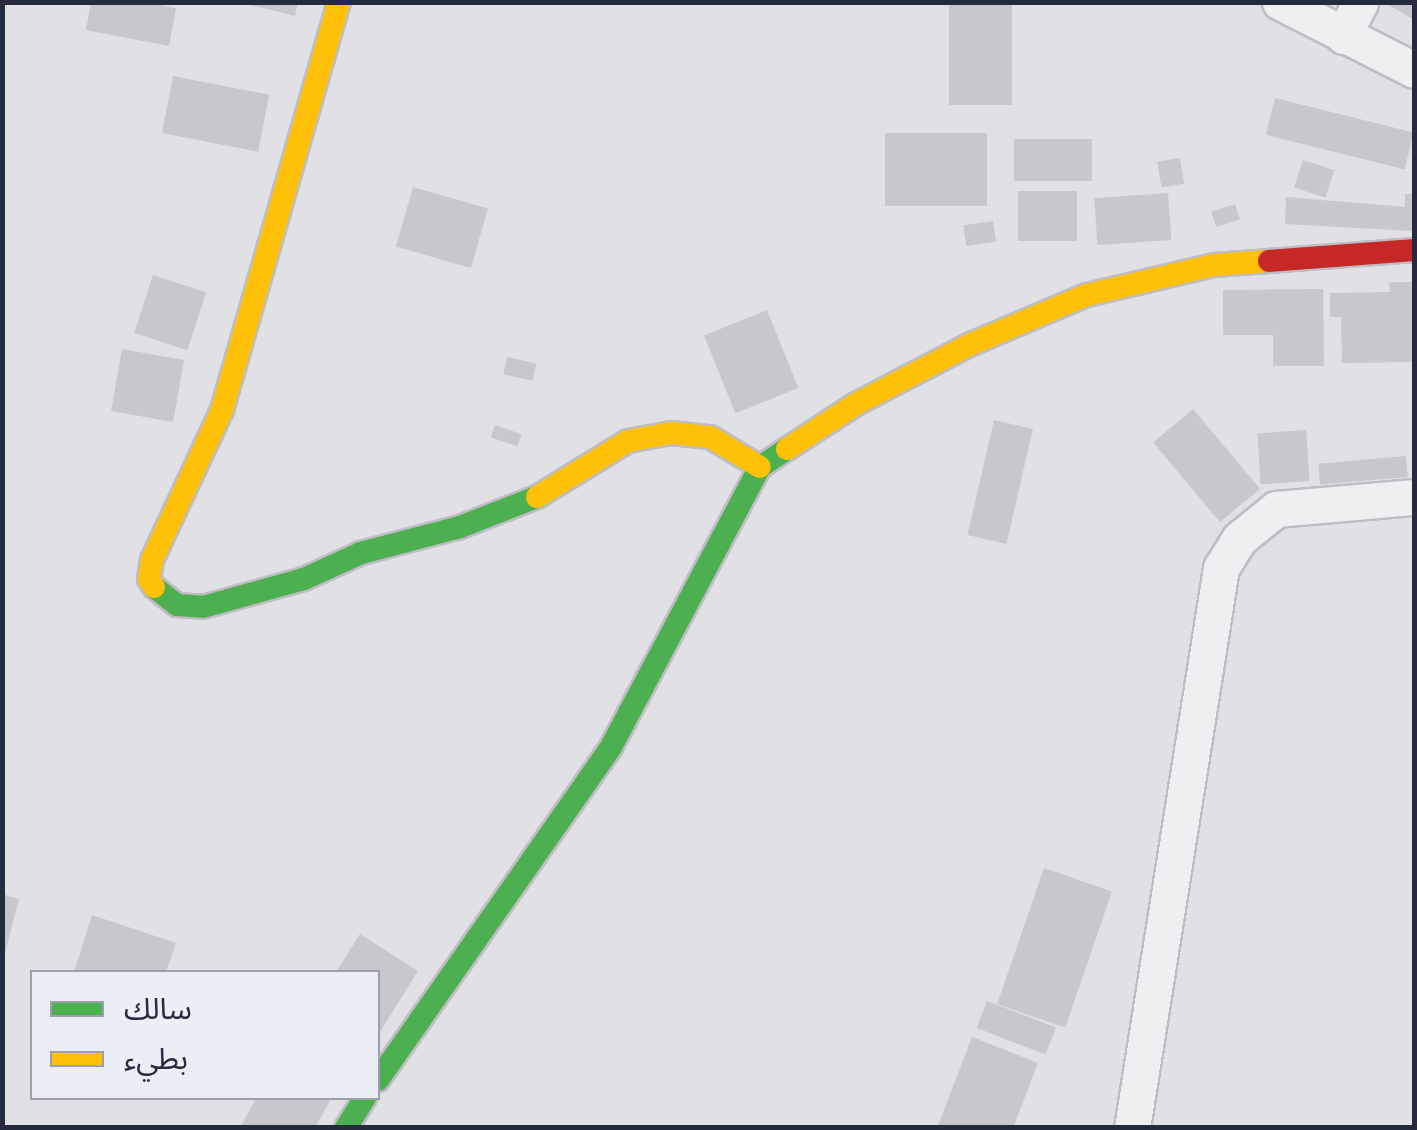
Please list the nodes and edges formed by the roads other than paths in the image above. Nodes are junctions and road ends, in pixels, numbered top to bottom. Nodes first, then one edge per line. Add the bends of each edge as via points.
1 (338, 2) edge
2 (1280, 2) edge
3 (1360, 2) edge
4 (1343, 36) junction
5 (1414, 70) edge
6 (1414, 250) edge
7 (760, 467) junction
8 (1414, 497) edge
9 (380, 1077) edge
10 (364, 1100) edge
11 (346, 1128) edge
12 (1132, 1128) edge

1 - 7 street via 222,410 152,560 149,579 156,592 177,605 203,607 304,578 361,553 460,528 534,498 628,441 671,432 710,436
2 - 4 street
3 - 4 street
4 - 5 street
6 - 7 street via 1214,265 1088,296 953,353 856,404
7 - 9 street via 612,747
8 - 12 street via 1276,509 1239,539 1221,568
10 - 11 street

